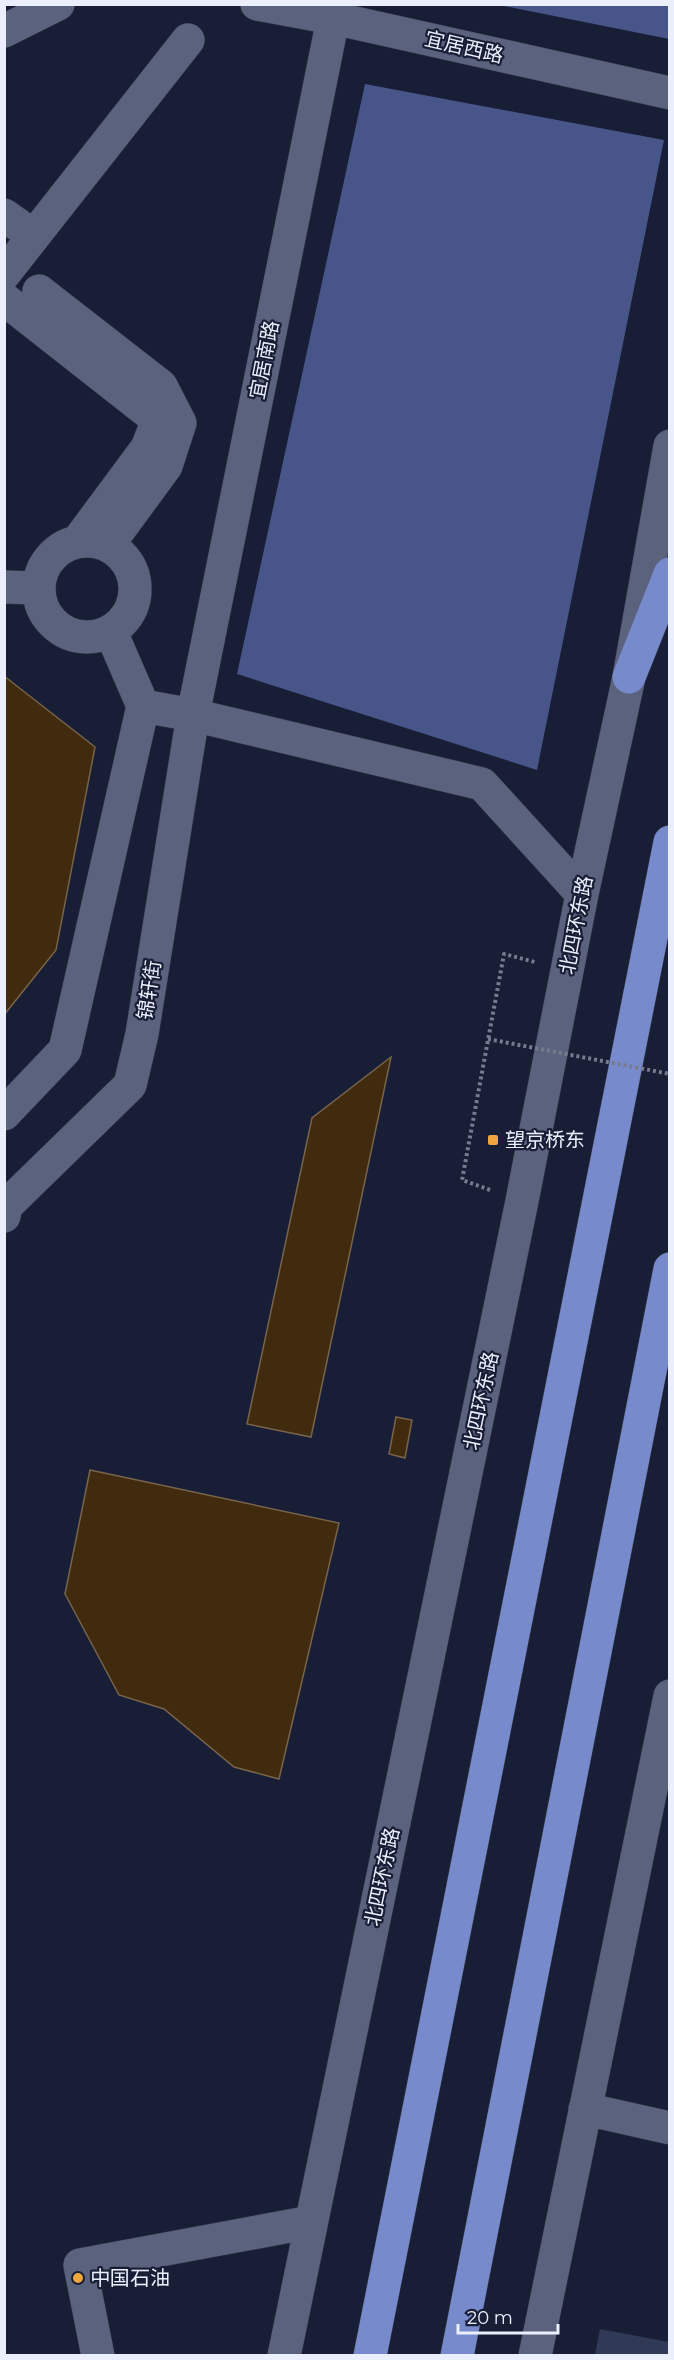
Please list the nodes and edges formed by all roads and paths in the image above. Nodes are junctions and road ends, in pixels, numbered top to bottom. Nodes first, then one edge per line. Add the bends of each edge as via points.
1 (57, 4) edge
2 (257, 4) edge
3 (334, 11) edge
4 (4, 31) edge
5 (188, 40) dead end
6 (669, 93) edge
7 (4, 274) edge
8 (39, 291) dead end
9 (4, 299) edge
10 (669, 446) edge
11 (93, 543) junction
12 (669, 574) edge
13 (4, 587) edge
14 (39, 588) junction
15 (111, 632) junction
16 (629, 677) junction
17 (143, 706) junction
18 (193, 715) junction
19 (669, 842) edge
20 (582, 894) junction
21 (504, 954) dead end
22 (488, 1039) junction
23 (669, 1074) edge
24 (4, 1114) edge
25 (462, 1180) dead end
26 (4, 1215) edge
27 (669, 1269) edge
28 (669, 1696) edge
29 (585, 2109) junction
30 (669, 2128) edge
31 (311, 2222) junction
32 (98, 2355) edge
33 (284, 2355) edge
34 (370, 2355) edge
35 (457, 2355) edge
36 (535, 2355) edge

1 - 4 street
2 - 3 street, 宜居西路
3 - 6 street, 宜居西路
3 - 18 street, 宜居南路
5 - 7 street
8 - 11 street via 161,386 180,423 166,466
9 - 11 street via 158,420 147,448
10 - 16 street, 北四环东路
11 - 14 street via 64,546 42,571
11 - 15 street via 120,554 135,580 131,610
12 - 16 highway
13 - 14 street
14 - 15 street via 41,604 62,630 78,637
15 - 17 street
16 - 20 street, 北四环东路
17 - 18 street
17 - 24 street via 65,1050
18 - 20 street via 482,784
18 - 26 street, 锦轩街 via 142,1034 130,1085 6,1206
19 - 34 highway
20 - 31 street, 北四环东路
21 - 22 path
22 - 23 path, bridge
22 - 25 path
27 - 35 highway
28 - 29 street
29 - 30 street
29 - 36 street
31 - 32 street via 80,2265
31 - 33 street, 北四环东路

